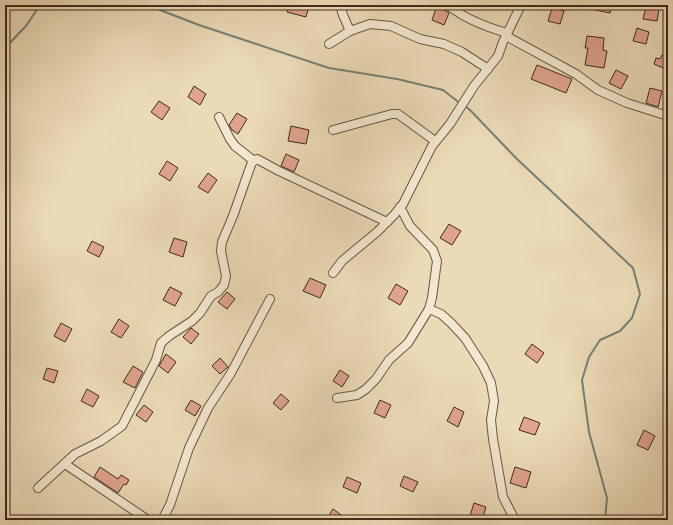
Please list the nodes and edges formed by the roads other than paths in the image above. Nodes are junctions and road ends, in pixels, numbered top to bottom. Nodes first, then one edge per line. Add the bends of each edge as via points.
1 (340, 5) edge
2 (448, 5) edge
3 (521, 5) edge
4 (350, 31) junction
5 (507, 34) junction
6 (329, 44) dead end
7 (488, 69) junction
8 (668, 116) edge
9 (219, 117) dead end
10 (333, 130) dead end
11 (435, 141) junction
12 (254, 161) junction
13 (400, 207) junction
14 (387, 222) junction
15 (333, 273) dead end
16 (270, 299) dead end
17 (429, 309) junction
18 (337, 398) dead end
19 (64, 464) junction
20 (38, 488) dead end
21 (148, 520) edge
22 (162, 520) edge
23 (515, 520) edge

1 - 4 street
2 - 5 street via 478,23
3 - 5 street
4 - 6 street
4 - 7 street via 370,24 391,26 420,39 444,44
5 - 7 street via 498,56
5 - 8 street via 576,74 598,90 627,103
7 - 11 street
9 - 12 street via 235,146
10 - 11 street via 398,114
11 - 13 street
12 - 14 street via 257,159
12 - 19 street via 250,165 222,242 226,276 224,285 211,296 192,321 161,342 156,360 122,426 101,441 74,454
13 - 14 street
13 - 17 street via 410,226 433,250 437,261
14 - 15 street via 342,261
16 - 22 street via 231,373 208,408 189,448 170,505
17 - 18 street via 408,343 389,360 366,389 357,395
17 - 23 street via 451,322 465,338 491,383 494,401 491,420 503,497
19 - 20 street
19 - 21 street

